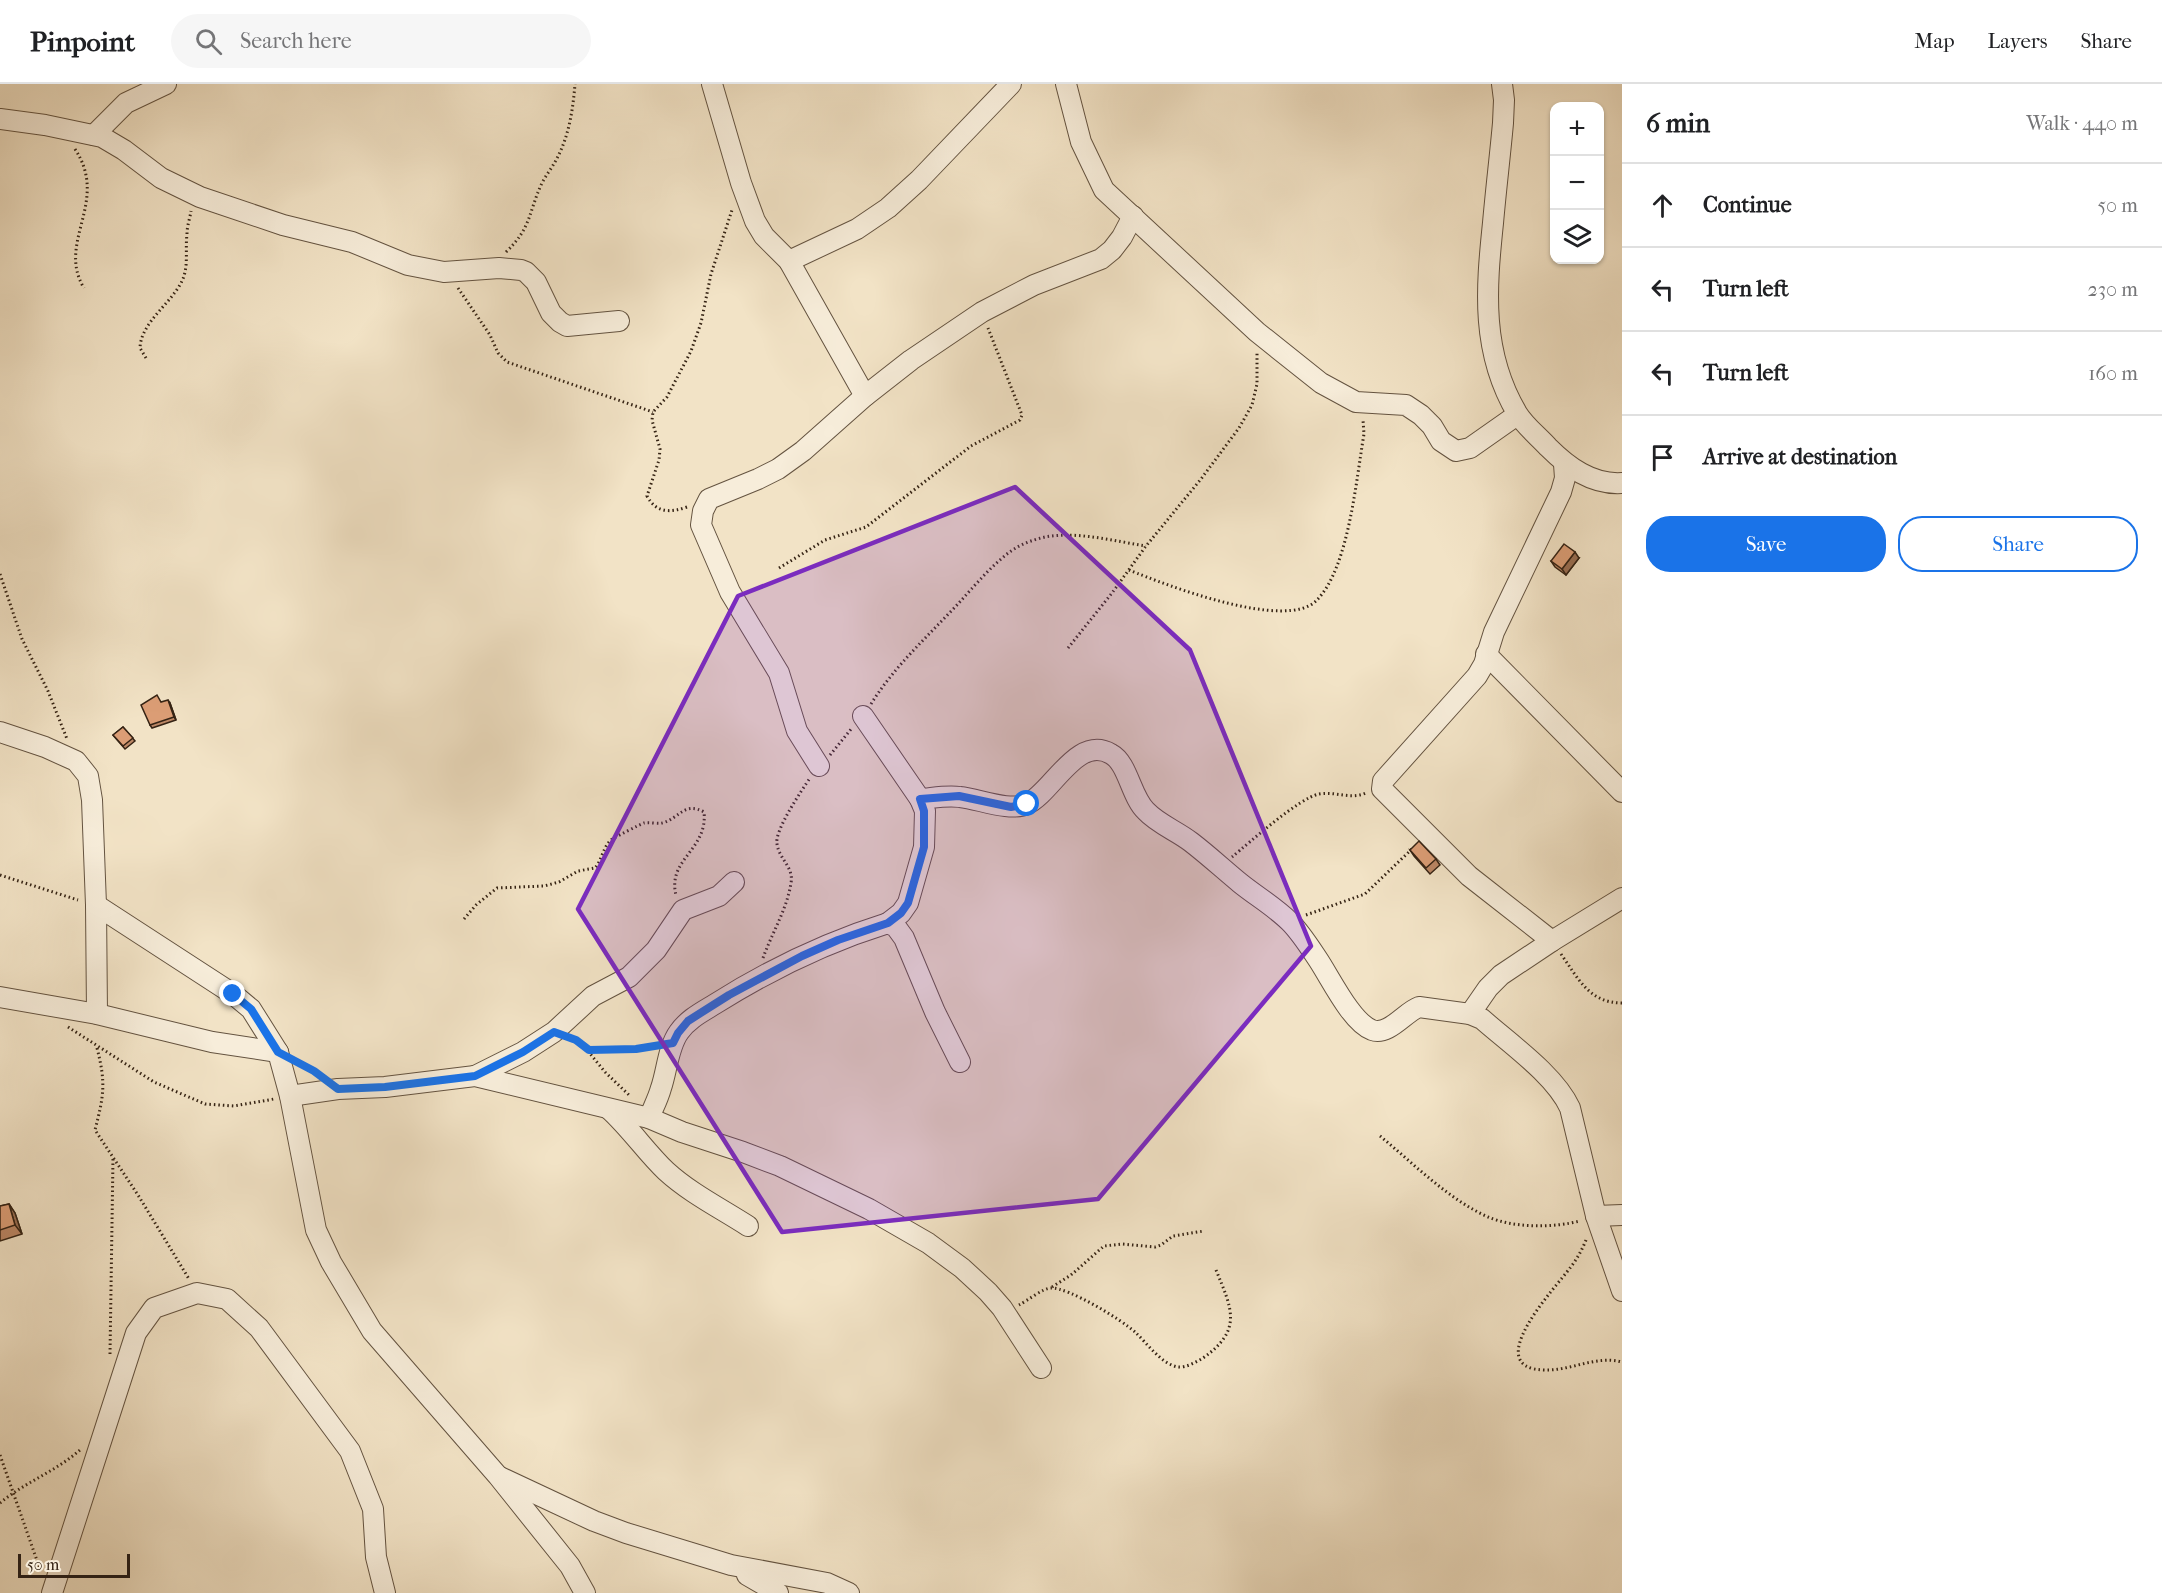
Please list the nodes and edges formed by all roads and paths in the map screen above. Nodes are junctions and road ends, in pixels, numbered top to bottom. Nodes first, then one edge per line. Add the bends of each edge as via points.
1 (166, 84) edge
2 (575, 84) edge
3 (712, 84) edge
4 (1011, 84) edge
5 (1066, 84) edge
6 (1502, 84) edge
7 (0, 119) edge
8 (56, 128) junction
9 (94, 135) junction
10 (741, 183) junction
11 (194, 194) junction
12 (1132, 216) junction
13 (789, 261) junction
14 (487, 269) junction
15 (449, 272) junction
16 (84, 288) dead end
17 (982, 312) junction
18 (619, 321) dead end
19 (1257, 332) junction
20 (146, 357) dead end
21 (865, 396) junction
22 (1356, 402) junction
23 (653, 412) junction
24 (1517, 415) junction
25 (1564, 464) junction
26 (1622, 483) edge
27 (709, 499) junction
28 (1146, 546) junction
29 (780, 568) dead end
30 (1130, 570) junction
31 (0, 574) edge
32 (1068, 648) dead end
33 (1486, 654) junction
34 (863, 716) junction
35 (0, 732) edge
36 (76, 760) junction
37 (819, 766) junction
38 (1382, 789) junction
39 (1622, 792) edge
40 (920, 799) junction
41 (1427, 835) junction
42 (1221, 866) junction
43 (0, 875) edge
44 (734, 882) dead end
45 (1622, 898) edge
46 (96, 905) junction
47 (682, 910) junction
48 (464, 919) dead end
49 (1290, 922) junction
50 (888, 923) junction
51 (1552, 941) junction
52 (754, 982) junction
53 (0, 997) edge
54 (1622, 1003) edge
55 (96, 1014) junction
56 (1470, 1014) junction
57 (68, 1027) dead end
58 (554, 1032) junction
59 (673, 1043) junction
60 (96, 1046) junction
61 (589, 1050) junction
62 (278, 1052) junction
63 (960, 1062) dead end
64 (475, 1076) junction
65 (338, 1089) junction
66 (290, 1096) junction
67 (607, 1107) junction
68 (650, 1118) junction
69 (1380, 1136) dead end
70 (113, 1158) junction
71 (1622, 1215) edge
72 (1596, 1216) junction
73 (748, 1226) dead end
74 (1204, 1231) dead end
75 (1216, 1270) dead end
76 (1052, 1287) junction
77 (1622, 1291) edge
78 (197, 1293) junction
79 (1002, 1308) junction
80 (110, 1359) dead end
81 (1622, 1362) edge
82 (1041, 1368) dead end
83 (85, 1445) dead end
84 (0, 1455) edge
85 (498, 1476) junction
86 (12, 1493) junction
87 (0, 1503) edge
88 (731, 1566) junction
89 (48, 1587) edge
90 (385, 1593) edge
91 (585, 1593) edge
92 (778, 1593) edge
93 (849, 1593) edge

1 - 9 street via 126,103
2 - 14 path via 566,136 527,226
3 - 10 street
4 - 13 street via 888,208 856,229
5 - 12 street via 1081,142 1093,170 1104,190
6 - 24 street via 1503,123 1486,282 1487,319 1504,385
7 - 8 street
8 - 9 street
8 - 16 path via 81,159 88,182 74,258
9 - 11 street via 107,139 161,178
10 - 13 street via 764,236
10 - 23 path via 691,351 667,396
11 - 15 street via 283,225 352,242 408,265
11 - 20 path via 187,229 187,263 178,288 143,335 140,348
12 - 17 street via 1112,250 1101,259 1034,285
12 - 19 street
13 - 21 street
14 - 15 street
14 - 18 street via 525,272 536,282 551,313 567,326
15 - 23 path via 507,362
17 - 21 street
17 - 29 path via 1022,415 1020,420 971,447 866,527 825,540
19 - 22 street via 1321,383
19 - 28 path via 1257,384 1251,405 1239,428
21 - 27 street via 778,469
22 - 24 street via 1406,405 1456,450 1470,448
22 - 30 path via 1363,416 1364,434 1350,513 1340,559 1329,585 1316,602 1299,610 1280,612 1246,607 1191,593
23 - 27 path via 660,449 647,496 652,504 674,512
24 - 25 street
25 - 26 street via 1607,484
25 - 33 street via 1561,492
27 - 37 street via 701,525 729,592 778,673 797,731
28 - 30 path
28 - 34 path via 1069,536 1030,541 1008,552 885,681
30 - 32 path
31 - 36 path via 22,639
33 - 38 street via 1477,676 1383,781
33 - 39 street
34 - 37 path
34 - 40 street
35 - 36 street
36 - 46 street via 88,776 92,800
37 - 52 path via 777,837 778,849 791,870 791,882
38 - 41 street
38 - 42 path via 1353,797 1317,794
40 - 42 street via 959,796 1011,807 1027,804 1083,754 1096,750 1111,753 1120,762 1146,812
40 - 50 street via 924,847 908,903
41 - 49 path via 1365,894
41 - 51 street via 1469,876
42 - 49 street
43 - 46 path
44 - 47 street via 719,896
45 - 51 street
46 - 55 street
46 - 62 street via 251,1009
47 - 48 path via 674,879 704,831 704,812 698,808 684,810 661,823 642,824 616,837 595,868 544,886 497,888
47 - 58 street via 669,934 644,964 629,977 593,996
49 - 56 street via 1352,1012 1372,1030 1391,1026 1419,1007
50 - 52 street via 838,940
50 - 63 street via 904,938
51 - 54 path via 1590,993 1608,1002
51 - 56 street via 1501,975
52 - 59 street via 688,1021
53 - 55 street
55 - 62 street via 212,1042
56 - 72 street via 1482,1019 1563,1094
57 - 60 path
58 - 61 path
58 - 64 street
59 - 61 path
59 - 68 street
60 - 66 path via 154,1082 205,1104 234,1106
60 - 70 path via 104,1074 104,1097 95,1130
61 - 68 path
62 - 65 path
62 - 66 street
64 - 65 street
64 - 67 street
65 - 66 street
66 - 85 street via 316,1230 331,1262 372,1331
67 - 68 street
67 - 73 street via 671,1175
68 - 79 street via 780,1166 869,1209 962,1268
69 - 72 path via 1456,1199 1489,1217 1538,1225
70 - 78 path
70 - 80 path
71 - 72 street
72 - 77 street
72 - 81 path via 1581,1251 1523,1330 1520,1359 1530,1369 1546,1370 1600,1360
74 - 76 path via 1173,1236 1155,1247 1104,1246
75 - 76 path via 1229,1302 1226,1336 1219,1346 1185,1367 1167,1362 1117,1318
76 - 79 path via 1019,1305
78 - 89 street via 154,1308 136,1334
78 - 90 street via 227,1299 259,1328 350,1451 373,1509 376,1557
79 - 82 street
83 - 86 path via 70,1459
84 - 86 path
85 - 88 street via 594,1521
85 - 91 street via 570,1566
86 - 87 path
86 - 89 path
88 - 92 street
88 - 93 street via 827,1584

